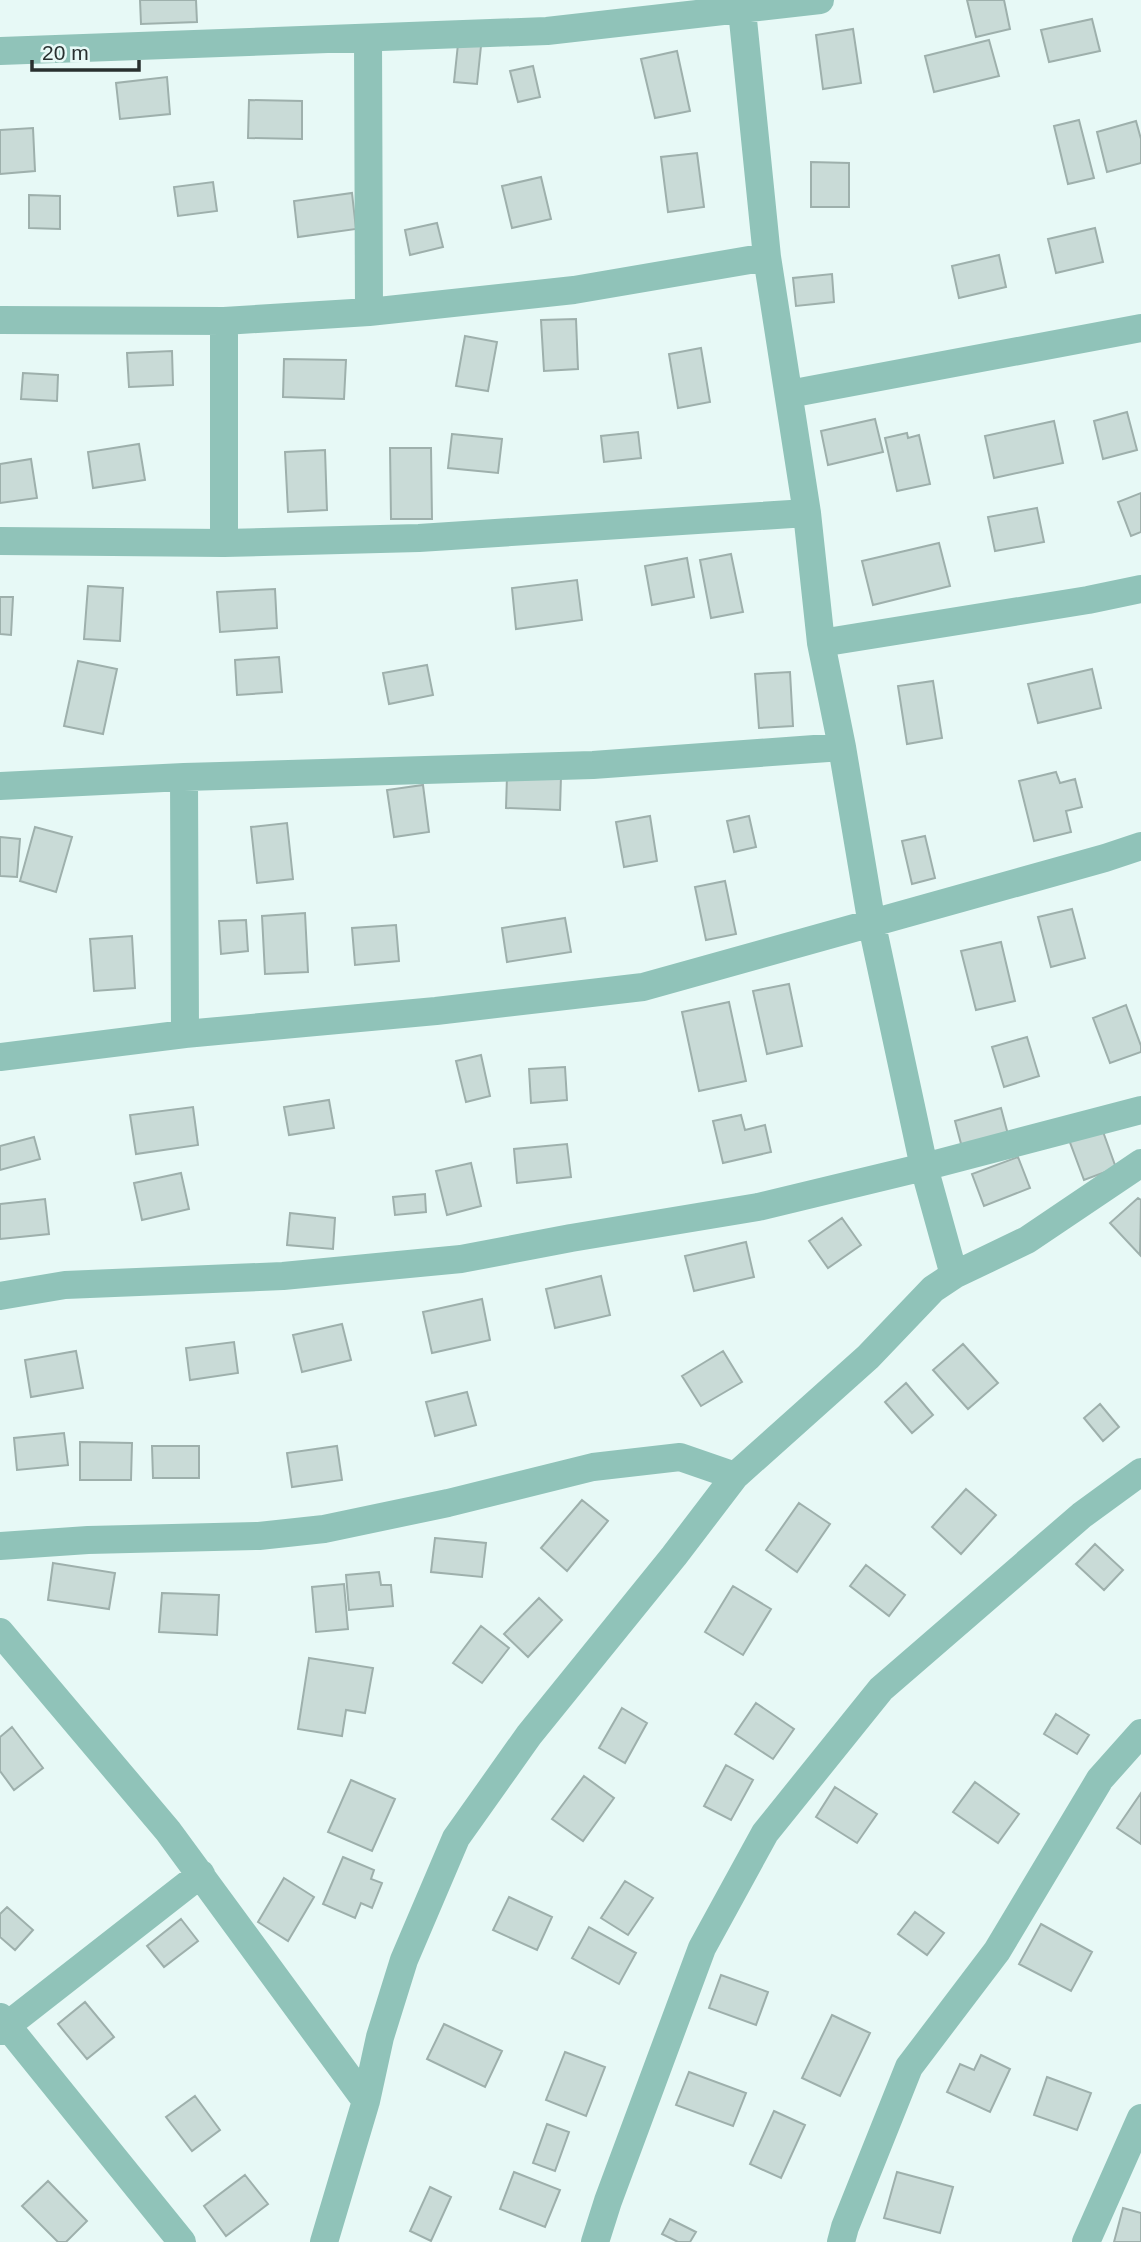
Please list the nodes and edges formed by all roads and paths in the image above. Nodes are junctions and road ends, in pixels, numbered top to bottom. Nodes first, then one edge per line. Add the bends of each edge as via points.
1 (820, 0) edge
2 (741, 5) edge
3 (368, 38) junction
4 (0, 51) edge
5 (767, 257) junction
6 (369, 312) junction
7 (0, 320) edge
8 (224, 321) junction
9 (1141, 328) edge
10 (789, 394) junction
11 (807, 513) junction
12 (0, 541) edge
13 (224, 542) junction
14 (1141, 589) edge
15 (821, 643) junction
16 (842, 747) junction
17 (184, 777) junction
18 (0, 786) edge
19 (1141, 846) edge
20 (872, 925) junction
21 (184, 1034) junction
22 (0, 1057) edge
23 (1141, 1111) edge
24 (1141, 1163) edge
25 (924, 1167) junction
26 (954, 1275) junction
27 (0, 1296) edge
28 (1141, 1472) edge
29 (735, 1476) junction
30 (0, 1546) edge
31 (0, 1632) edge
32 (1141, 1733) edge
33 (201, 1874) junction
34 (2, 2025) edge
35 (366, 2101) junction
36 (1141, 2118) edge
37 (182, 2242) edge
38 (324, 2242) edge
39 (596, 2242) edge
40 (841, 2242) edge
41 (1086, 2242) edge

1 - 2 street
2 - 3 street via 547,32
2 - 5 street
3 - 4 street
3 - 6 street
5 - 6 street via 573,290
5 - 10 street
6 - 8 street
7 - 8 street
8 - 13 street
9 - 10 street
10 - 11 street
11 - 13 street via 419,538
11 - 15 street
12 - 13 street
14 - 15 street
15 - 16 street
16 - 17 street via 593,765
16 - 20 street
17 - 18 street
17 - 21 street
19 - 20 street
20 - 21 street via 643,987 436,1012
20 - 25 street
21 - 22 street
23 - 25 street
24 - 26 street via 1027,1240
25 - 26 street
25 - 27 street via 758,1207 461,1259 283,1276 65,1285
26 - 29 street via 933,1289 868,1357
28 - 39 street via 1082,1515 881,1689 765,1833 702,1948
29 - 30 street via 680,1457 593,1466 324,1529 259,1536
29 - 35 street via 529,1734 456,1838 404,1960
31 - 33 street
32 - 40 street via 1100,1779 997,1951 909,2067
33 - 34 street
33 - 35 street
34 - 37 street
35 - 38 street
36 - 41 street

